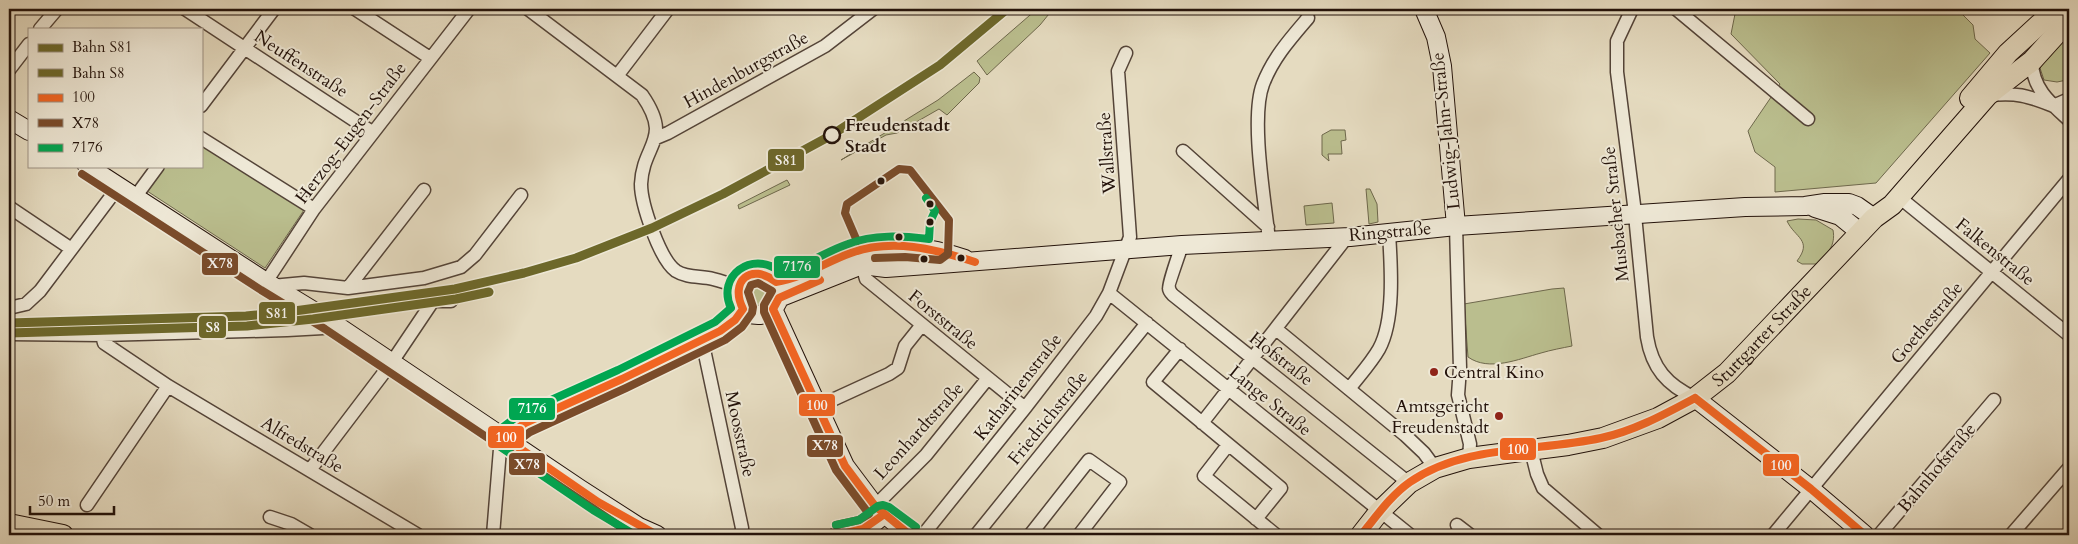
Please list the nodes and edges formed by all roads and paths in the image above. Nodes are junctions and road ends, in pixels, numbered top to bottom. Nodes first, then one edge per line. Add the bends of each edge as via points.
1 (57, 9) edge
2 (185, 9) edge
3 (274, 9) edge
4 (355, 9) edge
5 (469, 9) edge
6 (528, 9) edge
7 (668, 9) edge
8 (874, 9) edge
9 (1424, 9) edge
10 (1632, 9) edge
11 (1676, 9) edge
12 (2056, 9) edge
13 (1308, 18) dead end
14 (2069, 20) edge
15 (41, 28) edge
16 (28, 45) edge
17 (244, 48) junction
18 (1126, 53) dead end
19 (2008, 53) junction
20 (430, 58) junction
21 (2032, 61) junction
22 (9, 70) edge
23 (617, 76) junction
24 (1988, 95) junction
25 (2069, 100) edge
26 (202, 105) edge
27 (2053, 106) junction
28 (9, 119) edge
29 (1808, 119) dead end
30 (2069, 120) edge
31 (28, 130) edge
32 (372, 132) junction
33 (656, 138) junction
34 (202, 139) edge
35 (1184, 151) dead end
36 (90, 168) edge
37 (157, 168) edge
38 (2069, 179) edge
39 (119, 186) junction
40 (424, 190) dead end
41 (521, 195) dead end
42 (136, 196) junction
43 (1899, 197) junction
44 (1805, 206) junction
45 (9, 208) edge
46 (314, 209) junction
47 (1634, 215) junction
48 (1874, 218) junction
49 (1456, 226) junction
50 (1269, 233) junction
51 (1389, 233) junction
52 (1861, 234) junction
53 (1347, 237) junction
54 (1182, 245) junction
55 (70, 248) junction
56 (868, 249) junction
57 (1124, 251) junction
58 (942, 257) junction
59 (862, 265) junction
60 (1992, 272) junction
61 (269, 284) junction
62 (738, 286) junction
63 (348, 288) junction
64 (1109, 293) junction
65 (776, 296) junction
66 (451, 301) dead end
67 (9, 308) edge
68 (743, 309) junction
69 (330, 321) junction
70 (1147, 323) junction
71 (921, 326) junction
72 (1276, 329) junction
73 (9, 334) edge
74 (102, 335) junction
75 (2069, 335) edge
76 (702, 340) junction
77 (1180, 349) junction
78 (1254, 359) junction
79 (392, 362) junction
80 (988, 378) junction
81 (168, 386) junction
82 (1349, 389) junction
83 (1230, 390) junction
84 (1695, 398) junction
85 (1994, 400) dead end
86 (817, 407) junction
87 (1025, 408) junction
88 (1202, 423) junction
89 (505, 438) junction
90 (1228, 445) junction
91 (1531, 450) junction
92 (1469, 458) junction
93 (1435, 468) junction
94 (2069, 468) edge
95 (310, 470) junction
96 (1409, 483) junction
97 (1811, 489) junction
98 (86, 505) dead end
99 (879, 511) junction
100 (1379, 512) junction
101 (270, 517) dead end
102 (1256, 519) junction
103 (9, 524) edge
104 (1457, 525) dead end
105 (63, 535) edge
106 (310, 535) edge
107 (418, 535) edge
108 (493, 535) edge
109 (657, 535) edge
110 (741, 535) edge
111 (838, 535) edge
112 (910, 535) edge
113 (923, 535) edge
114 (976, 535) edge
115 (1030, 535) edge
116 (1079, 535) edge
117 (1276, 535) edge
118 (1361, 535) edge
119 (1410, 535) edge
120 (1470, 535) edge
121 (1598, 535) edge
122 (1773, 535) edge
123 (1865, 535) edge
124 (1879, 535) edge
125 (2011, 535) edge

1 - 15 street
2 - 17 street, Neuffenstraße
3 - 17 street
4 - 20 street
5 - 20 street, Herzog-Eugen-Straße
6 - 23 street
7 - 23 street
8 - 33 street, Hindenburgstraße via 825,46
9 - 49 street, Ludwig-Jahn-Straße via 1436,37 1442,66
10 - 47 street, Musbacher Straße via 1616,41
11 - 29 street
12 - 19 main road, Stuttgarter Straße
13 - 50 street via 1281,49 1263,85 1259,128
14 - 21 main road, Stuttgarter Straße
16 - 22 street
17 - 26 street
17 - 32 street, Neuffenstraße
18 - 57 street, Wallstraße via 1118,71 1130,237
19 - 24 main road via 2009,62
19 - 48 main road, Stuttgarter Straße via 1884,199
20 - 32 street, Herzog-Eugen-Straße
21 - 24 main road, Stuttgarter Straße
21 - 27 street via 2039,91
23 - 33 street via 642,95 653,110
24 - 27 street via 2028,96
24 - 43 main road, Stuttgarter Straße
25 - 27 street
27 - 30 street
28 - 31 street
32 - 46 street, Herzog-Eugen-Straße
33 - 62 street via 641,185 644,206 666,260 676,271 688,276 711,278
34 - 46 street
35 - 50 street
36 - 39 street
37 - 42 street
38 - 60 street, Goethestraße
39 - 42 street
39 - 55 street
40 - 63 street
41 - 63 street via 475,255 461,267 424,278
42 - 61 street
43 - 48 main road, Stuttgarter Straße
43 - 60 street, Falkenstraße
44 - 47 street, Ringstraße
44 - 48 street, Ringstraße via 1849,203
44 - 52 street, Ringstraße via 1840,216
45 - 55 street
46 - 61 street, Herzog-Eugen-Straße
47 - 49 street, Ringstraße
47 - 84 street, Musbacher Straße via 1649,350 1660,372 1679,391
48 - 52 main road, Stuttgarter Straße
49 - 51 street, Ringstraße
49 - 92 street via 1458,395 1470,444
50 - 53 street, Ringstraße
50 - 54 street, Ringstraße
51 - 53 street, Ringstraße
51 - 82 street via 1391,283 1385,333 1379,348
52 - 84 main road, Stuttgarter Straße via 1727,373
53 - 72 street
54 - 57 street, Ringstraße
54 - 78 street, Hofstraße via 1169,284 1172,295
55 - 67 street via 40,291 26,304
56 - 58 street, Ringstraße via 896,246
56 - 59 street
56 - 65 street, Ringstraße via 798,278
57 - 58 street, Ringstraße via 976,262
57 - 64 street, Katharinenstraße
58 - 59 street, Ringstraße via 886,268
59 - 65 street, Ringstraße
59 - 71 street, Forststraße via 866,279
60 - 75 street, Falkenstraße
60 - 97 street, Goethestraße
61 - 63 street via 304,283
61 - 69 street
62 - 65 street via 746,276 759,272 766,274
62 - 68 street via 738,298
64 - 70 street, Lange Straße
64 - 87 street, Katharinenstraße via 1096,316
65 - 68 street via 762,315
65 - 86 street
66 - 79 street via 433,301
68 - 76 street via 735,320
69 - 74 street via 323,328 316,329
69 - 79 street
70 - 77 street, Lange Straße
70 - 114 street, Friedrichstraße
71 - 80 street, Forststraße
71 - 86 street via 905,346 898,368
72 - 78 street
72 - 82 street
73 - 74 street
74 - 81 street, Alfredstraße via 104,343
76 - 89 street via 525,423
76 - 110 street, Moosstraße
77 - 83 street, Lange Straße
77 - 88 street via 1154,382
78 - 83 street
78 - 96 street, Hofstraße
79 - 89 street
79 - 95 street
80 - 87 street, Forststraße
80 - 99 street, Leonhardtstraße
81 - 95 street, Alfredstraße
81 - 98 street
82 - 93 street via 1405,435
83 - 88 street
83 - 100 street, Lange Straße
84 - 91 main road, Stuttgarter Straße via 1658,418 1603,438
84 - 97 street
85 - 124 street, Bahnhofstraße
86 - 99 street via 845,466
87 - 113 street, Katharinenstraße
88 - 90 street
89 - 108 street via 500,449
89 - 109 street via 639,527
90 - 102 street via 1204,476
90 - 102 street via 1281,488
91 - 92 main road, Stuttgarter Straße
91 - 121 street via 1543,488
92 - 93 main road, Stuttgarter Straße
93 - 96 main road, Stuttgarter Straße
94 - 125 street
95 - 107 street, Alfredstraße
96 - 100 main road, Stuttgarter Straße
97 - 122 street, Goethestraße
97 - 123 street
99 - 111 street via 873,525 862,531
99 - 112 street
100 - 118 main road, Stuttgarter Straße
100 - 119 street, Lange Straße
101 - 106 street
102 - 117 street
103 - 105 main road
104 - 120 street
115 - 116 street via 1089,460 1120,482

